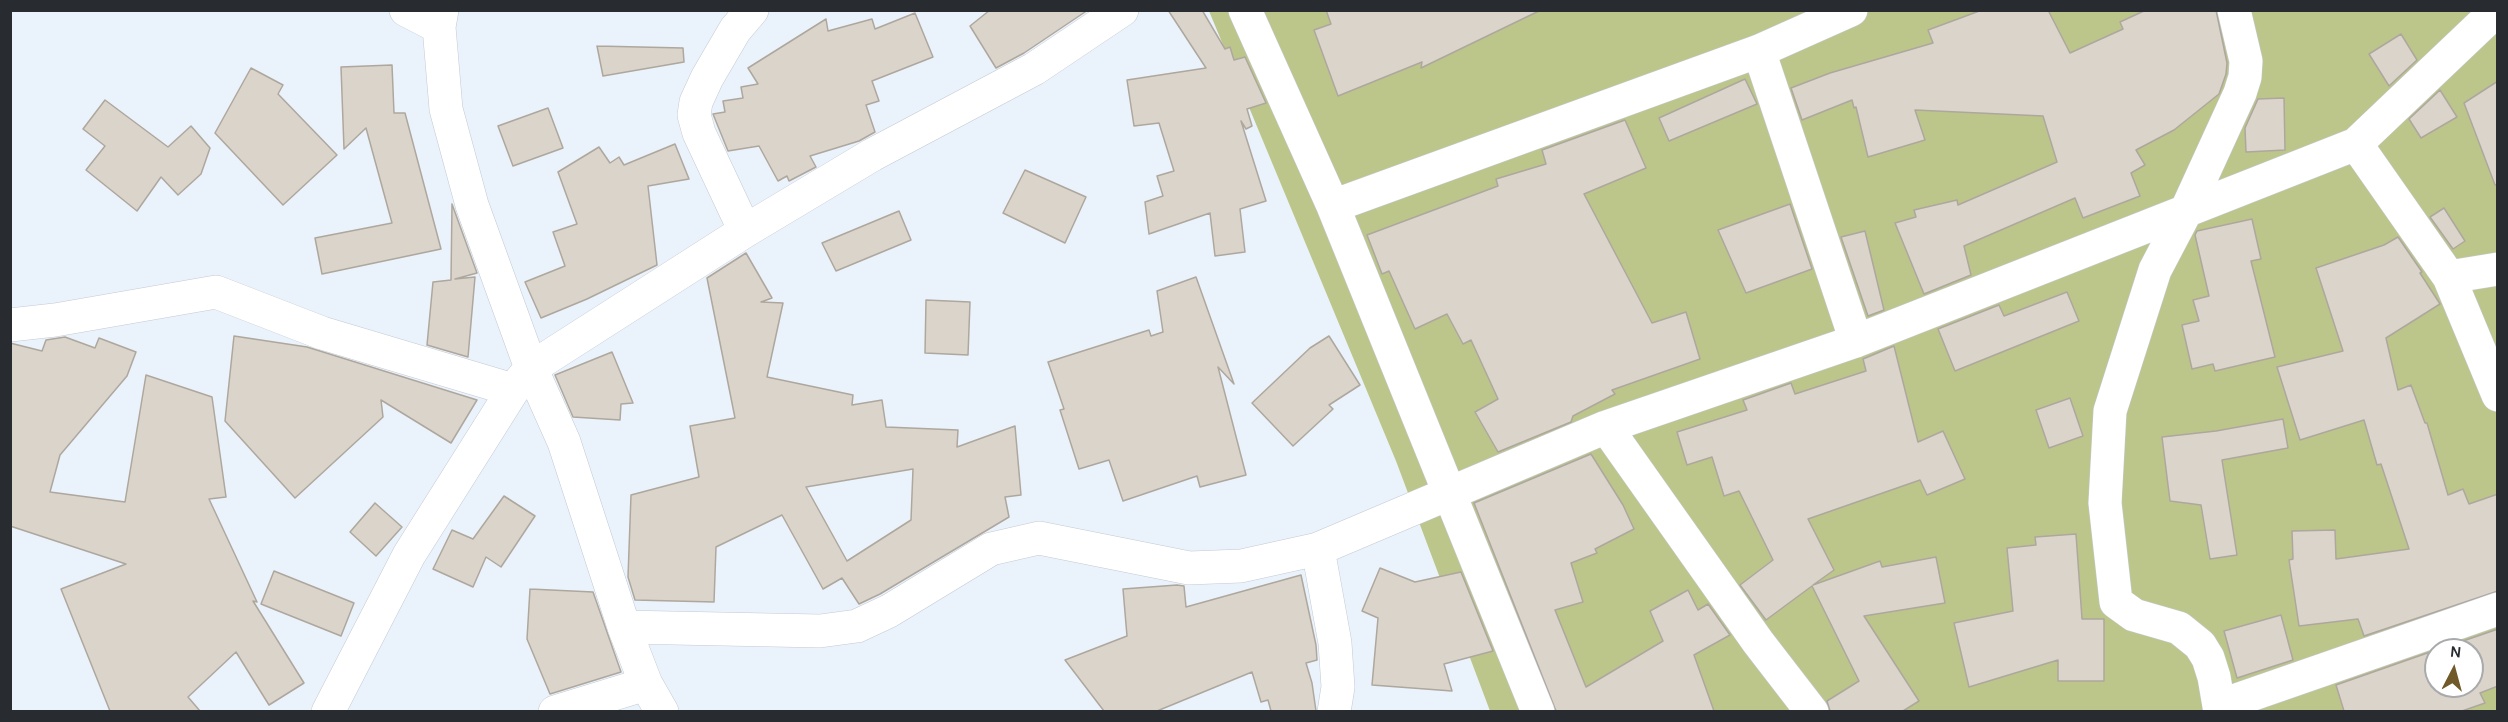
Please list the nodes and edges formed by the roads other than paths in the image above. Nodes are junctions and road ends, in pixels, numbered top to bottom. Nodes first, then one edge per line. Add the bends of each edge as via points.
1 (406, 10) edge
2 (752, 10) edge
3 (1122, 10) edge
4 (1245, 10) edge
5 (1851, 10) edge
6 (2234, 10) edge
7 (2498, 10) edge
8 (441, 19) edge
9 (1759, 51) junction
10 (2356, 144) junction
11 (1333, 206) junction
12 (2186, 211) junction
13 (745, 231) junction
14 (2498, 269) edge
15 (2449, 277) junction
16 (10, 325) edge
17 (1856, 341) junction
18 (522, 379) junction
19 (2498, 395) edge
20 (1606, 427) junction
21 (1449, 494) junction
22 (1318, 549) junction
23 (2498, 609) edge
24 (624, 627) junction
25 (654, 698) edge
26 (2219, 708) edge
27 (328, 711) edge
28 (555, 711) edge
29 (1334, 711) edge
30 (1538, 711) edge
31 (1812, 711) edge

1 - 8 street
2 - 13 street via 735,30 707,78 694,115
3 - 13 street via 1034,69 873,155
4 - 11 street
5 - 9 street
6 - 12 street via 2246,61 2245,77
7 - 10 street
8 - 18 street via 446,109
9 - 11 street
9 - 17 street
10 - 12 street
10 - 15 street
11 - 21 street
12 - 17 street
12 - 26 street via 2155,270 2110,411 2105,503 2116,602 2128,613 2169,623 2191,636 2208,658
13 - 18 street
14 - 15 street
15 - 19 street
16 - 18 street via 216,292 322,333
17 - 20 street
18 - 24 street via 564,442
18 - 27 street via 409,555
20 - 21 street
20 - 31 street via 1758,642
21 - 22 street
21 - 30 street
22 - 24 street via 1241,566 1189,568 1039,538 991,549 857,626 820,631
22 - 29 street via 1335,643 1338,687
23 - 26 street
24 - 25 street
25 - 28 street

